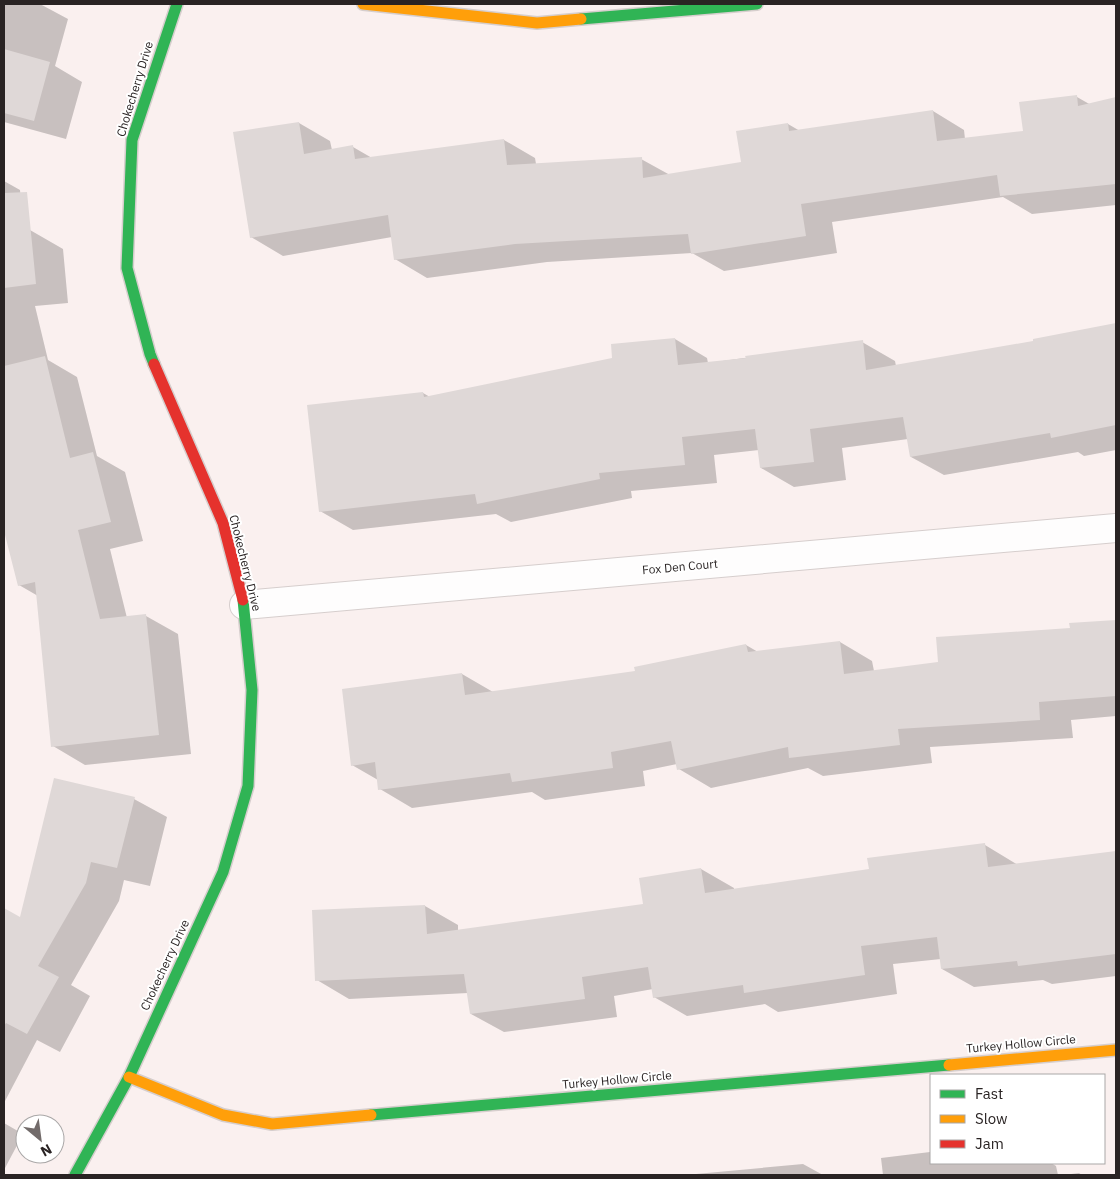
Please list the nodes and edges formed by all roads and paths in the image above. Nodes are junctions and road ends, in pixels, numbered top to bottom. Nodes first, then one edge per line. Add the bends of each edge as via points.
1 (177, 4) edge
2 (363, 4) edge
3 (757, 4) edge
4 (1116, 528) edge
5 (244, 605) junction
6 (1116, 1050) edge
7 (129, 1077) junction
8 (75, 1175) edge

1 - 5 street, Chokecherry Drive via 132,140 127,268 150,354 223,523
2 - 3 street via 538,23
4 - 5 street, Fox Den Court
5 - 7 street, Chokecherry Drive via 252,690 248,786 223,872
6 - 7 street, Turkey Hollow Circle via 272,1124 223,1116
7 - 8 street, Chokecherry Drive

